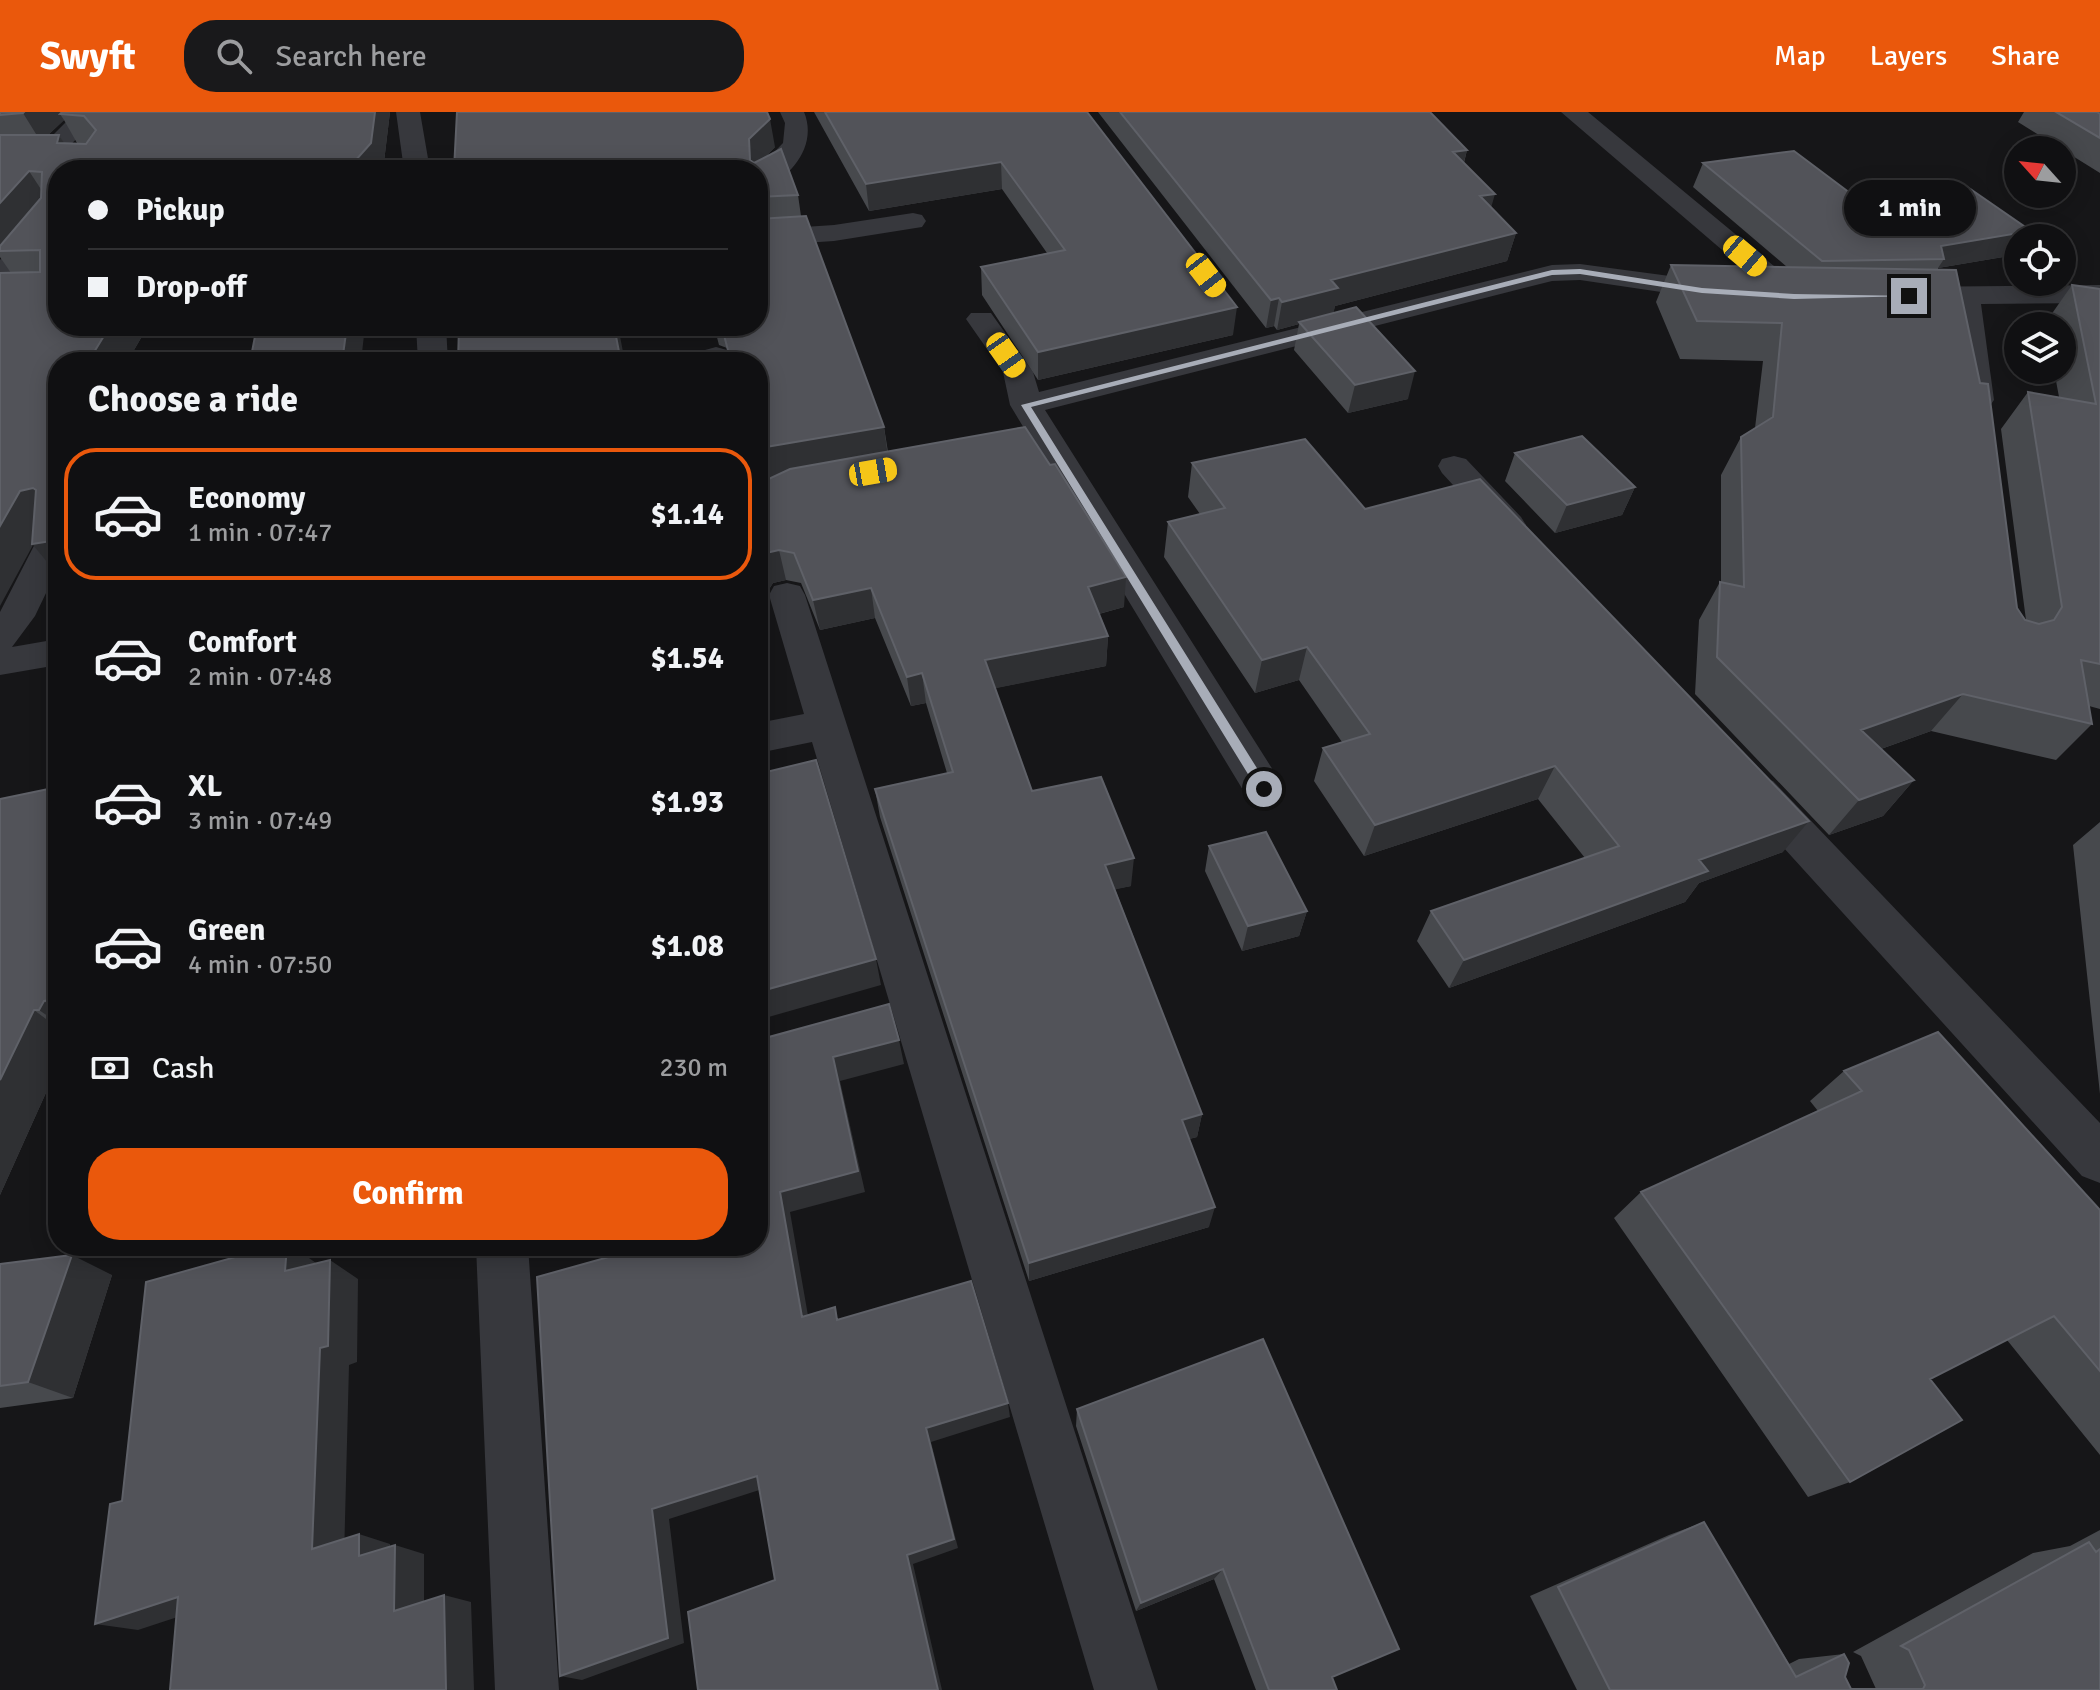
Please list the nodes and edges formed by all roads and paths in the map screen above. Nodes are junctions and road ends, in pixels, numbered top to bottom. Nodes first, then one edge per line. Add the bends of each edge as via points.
1 (90, 112) edge
2 (408, 112) edge
3 (792, 112) edge
4 (1573, 112) edge
5 (80, 151) edge
6 (415, 160) edge
7 (768, 174) edge
8 (913, 221) dead end
9 (48, 224) edge
10 (768, 237) edge
11 (7, 288) edge
12 (2100, 294) edge
13 (1966, 295) junction
14 (1872, 296) edge
15 (1794, 297) junction
16 (1825, 297) edge
17 (981, 319) dead end
18 (1026, 405) junction
19 (1983, 438) edge
20 (1454, 466) dead end
21 (847, 477) edge
22 (768, 490) edge
23 (48, 552) edge
24 (1540, 558) edge
25 (787, 595) dead end
26 (0, 637) edge
27 (48, 654) edge
28 (0, 662) edge
29 (827, 724) junction
30 (768, 736) edge
31 (1734, 766) edge
32 (1264, 789) dead end
33 (2100, 1159) edge
34 (503, 1256) edge
35 (527, 1690) edge
36 (1126, 1690) edge

1 - 5 street via 38,152
2 - 6 street
3 - 7 street via 800,126 797,146
4 - 15 street
8 - 10 street
9 - 11 street
12 - 13 street
13 - 14 street
13 - 19 street
15 - 16 street
15 - 18 street via 1552,273 1252,334
17 - 18 street via 1018,372
18 - 32 street via 1033,444
20 - 24 street
21 - 22 street
23 - 26 street via 17,616
25 - 29 street
27 - 28 street
29 - 30 street
29 - 36 street via 891,1006
31 - 33 street
34 - 35 street

